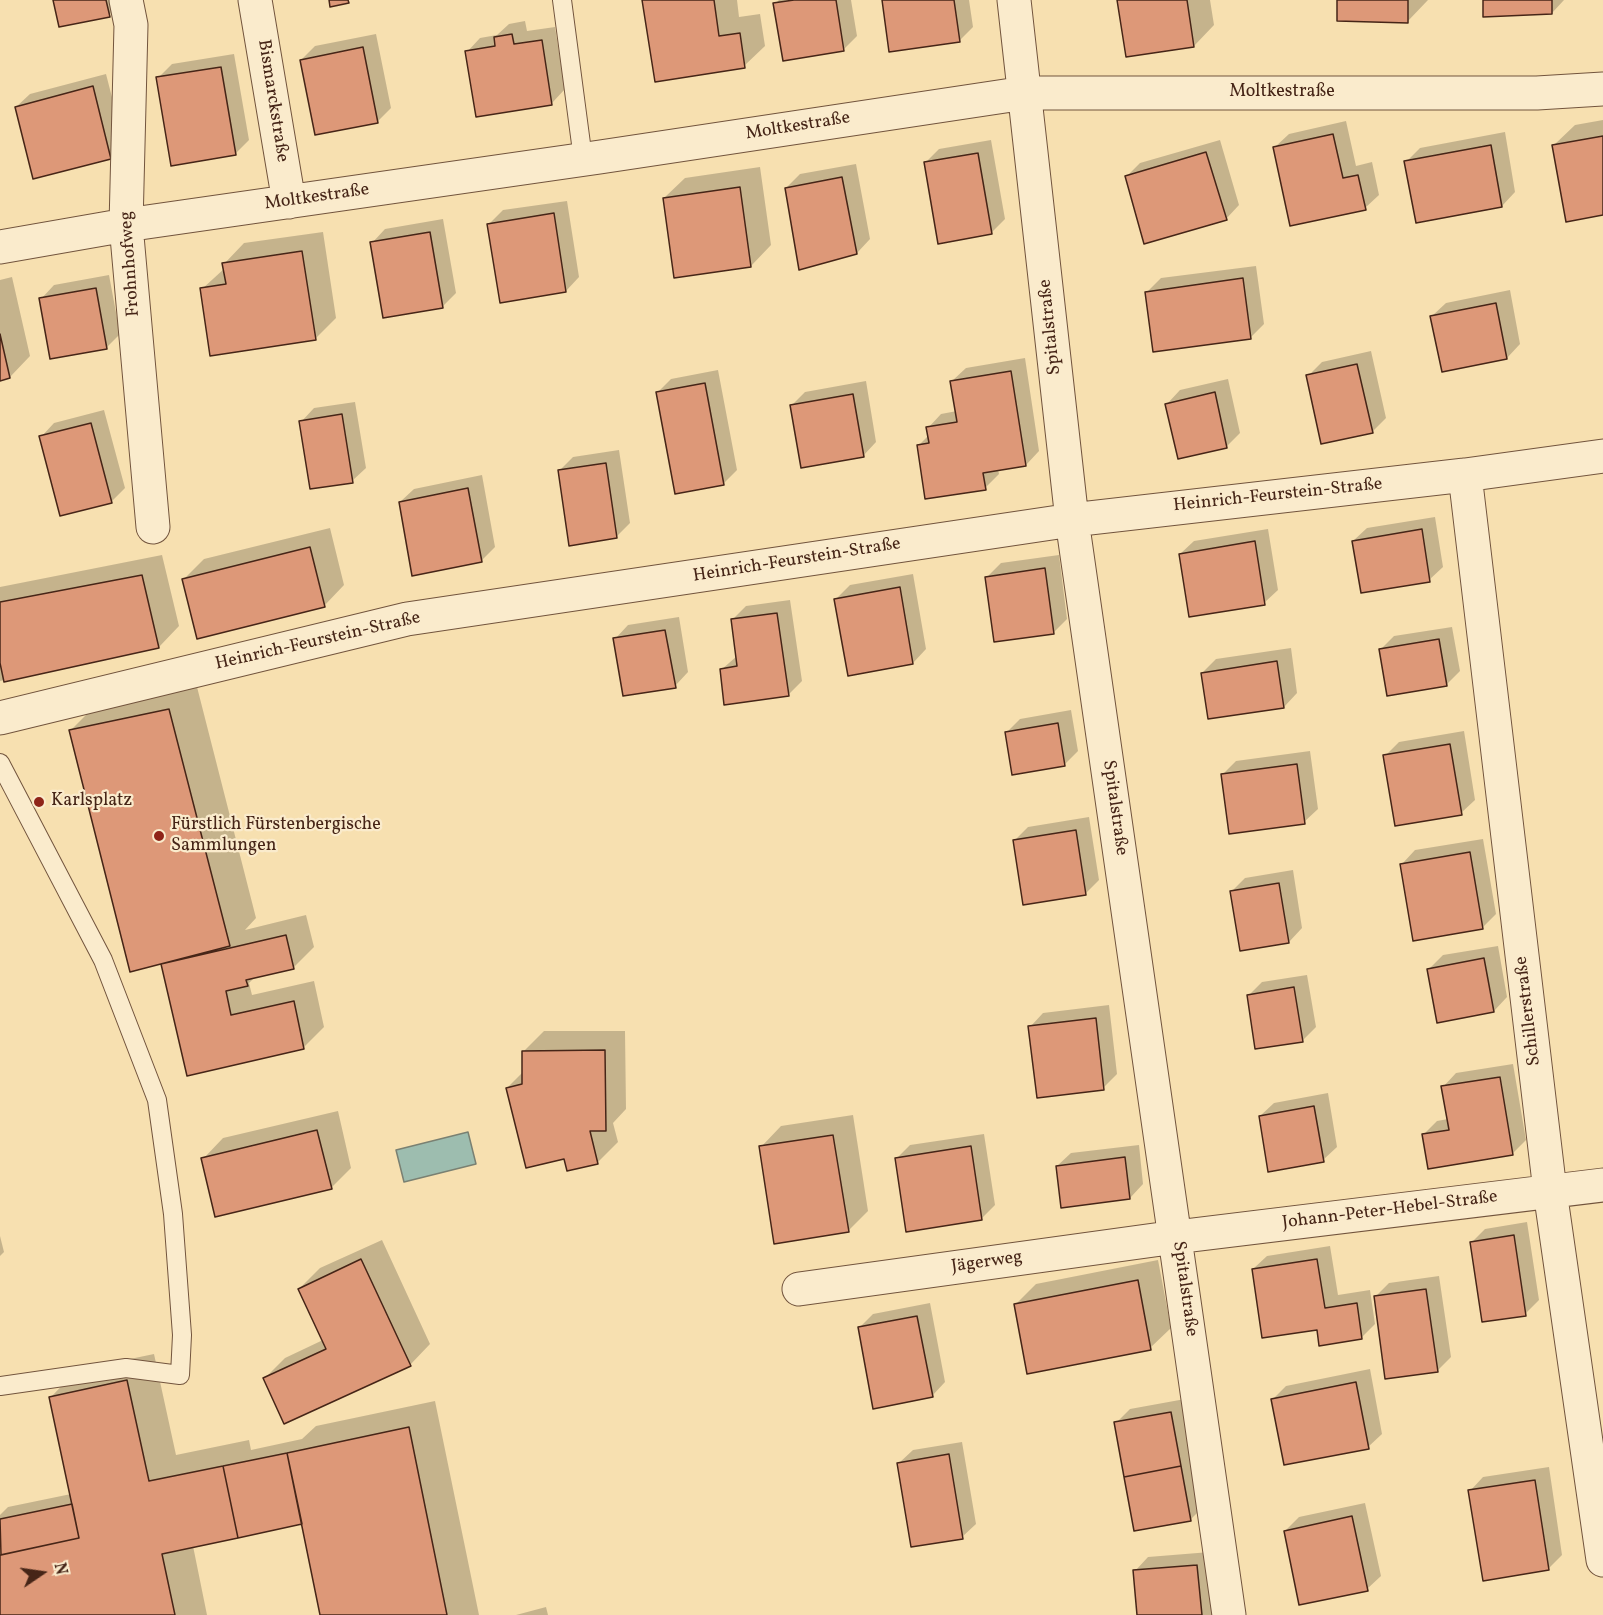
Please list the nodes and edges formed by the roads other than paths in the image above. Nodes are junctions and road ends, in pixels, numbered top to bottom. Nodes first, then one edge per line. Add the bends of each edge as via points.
1 (126, 0) edge
2 (255, 0) edge
3 (562, 0) edge
4 (1014, 0) edge
5 (1603, 89) edge
6 (1025, 93) junction
7 (583, 159) junction
8 (289, 202) junction
9 (126, 225) junction
10 (0, 247) edge
11 (1603, 456) edge
12 (1465, 475) junction
13 (1072, 520) junction
14 (153, 528) dead end
15 (0, 718) edge
16 (0, 763) edge
17 (1603, 1185) edge
18 (1550, 1191) junction
19 (1176, 1237) junction
20 (799, 1289) dead end
21 (0, 1386) edge
22 (1602, 1550) edge
23 (1229, 1615) edge

1 - 9 street, Frohnhofweg via 131,25
2 - 8 street, Bismarckstraße
3 - 7 lane
4 - 6 street, Spitalstraße
5 - 6 street, Moltkestraße via 1536,93
6 - 7 street, Moltkestraße
6 - 13 street, Spitalstraße
7 - 8 street, Moltkestraße
8 - 9 street, Moltkestraße
9 - 10 street, Moltkestraße
9 - 14 street, Frohnhofweg
11 - 12 street, Heinrich-Feurstein-Straße
12 - 13 street, Heinrich-Feurstein-Straße
12 - 18 street, Schillerstraße
13 - 15 street, Heinrich-Feurstein-Straße via 407,619
13 - 19 street, Spitalstraße
16 - 21 lane via 103,960 157,1100 173,1214 182,1335 180,1375 126,1368
17 - 18 street, Johann-Peter-Hebel-Straße
18 - 19 street, Johann-Peter-Hebel-Straße
18 - 22 street, Schillerstraße
19 - 20 street, Jägerweg
19 - 23 street, Spitalstraße

